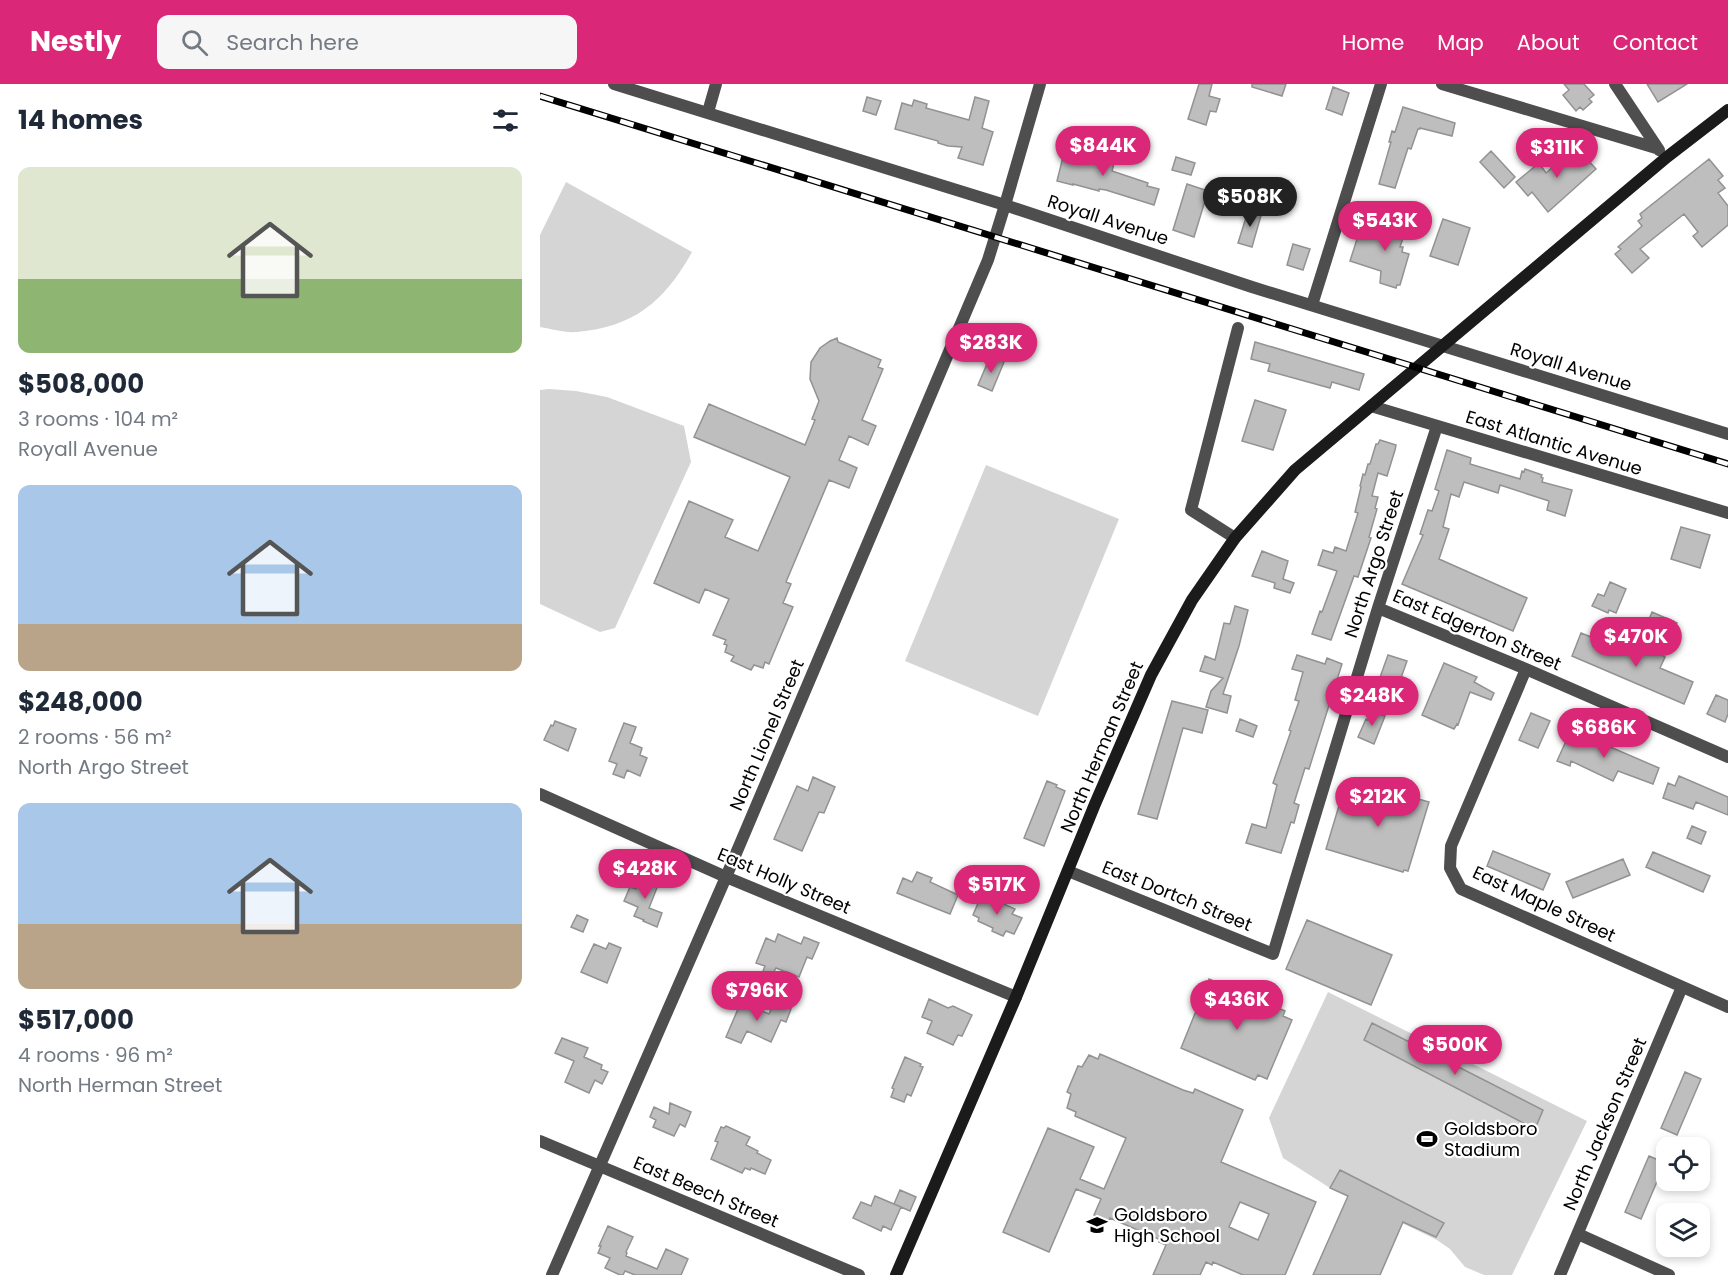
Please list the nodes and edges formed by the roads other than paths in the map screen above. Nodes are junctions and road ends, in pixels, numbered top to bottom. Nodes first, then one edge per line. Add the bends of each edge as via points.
1 (614, 84) edge
2 (716, 84) edge
3 (1040, 84) edge
4 (1381, 84) edge
5 (1442, 84) edge
6 (1615, 84) edge
7 (1728, 110) edge
8 (708, 112) junction
9 (1656, 148) junction
10 (1667, 157) junction
11 (1005, 206) junction
12 (1312, 305) junction
13 (1238, 328) dead end
14 (1443, 346) junction
15 (1371, 406) junction
16 (1437, 426) junction
17 (1728, 434) edge
18 (1728, 513) edge
19 (1235, 538) junction
20 (1378, 608) junction
21 (1526, 669) junction
22 (1728, 756) edge
23 (540, 795) edge
24 (1068, 872) junction
25 (726, 877) junction
26 (1273, 954) joint
27 (1683, 987) junction
28 (1016, 997) junction
29 (1728, 1007) edge
30 (540, 1142) edge
31 (599, 1167) junction
32 (1578, 1234) junction
33 (552, 1275) edge
34 (859, 1275) edge
35 (896, 1275) edge
36 (1560, 1275) edge
37 (1669, 1275) edge

1 - 8 street, Royall Avenue
2 - 8 street
3 - 11 street, North Lionel Street
4 - 12 street
5 - 9 street
6 - 9 street
7 - 10 main road, North Herman Street
8 - 11 street, Royall Avenue
9 - 10 street
10 - 14 main road, North Herman Street
11 - 12 street, Royall Avenue
11 - 25 street, North Lionel Street via 988,260
12 - 14 street, Royall Avenue
13 - 19 street via 1191,510
14 - 15 main road, North Herman Street
14 - 17 street, Royall Avenue
15 - 16 street, East Atlantic Avenue
15 - 19 main road, North Herman Street via 1295,470
16 - 18 street, East Atlantic Avenue
16 - 20 street, North Argo Street
19 - 24 main road, North Herman Street via 1192,600 1151,675
20 - 21 street, East Edgerton Street
20 - 26 street, North Argo Street
21 - 22 street, East Edgerton Street
21 - 27 street, East Maple Street via 1451,846 1450,868 1461,889
23 - 25 street, East Holly Street
24 - 26 street, East Dortch Street
24 - 28 main road, North Herman Street
25 - 28 street, East Holly Street
25 - 31 street, North Lionel Street
27 - 29 street, East Maple Street
27 - 32 street, North Jackson Street
28 - 35 main road, North Herman Street
30 - 31 street, East Beech Street
31 - 33 street, North Lionel Street
31 - 34 street, East Beech Street
32 - 36 street, North Jackson Street
32 - 37 street

